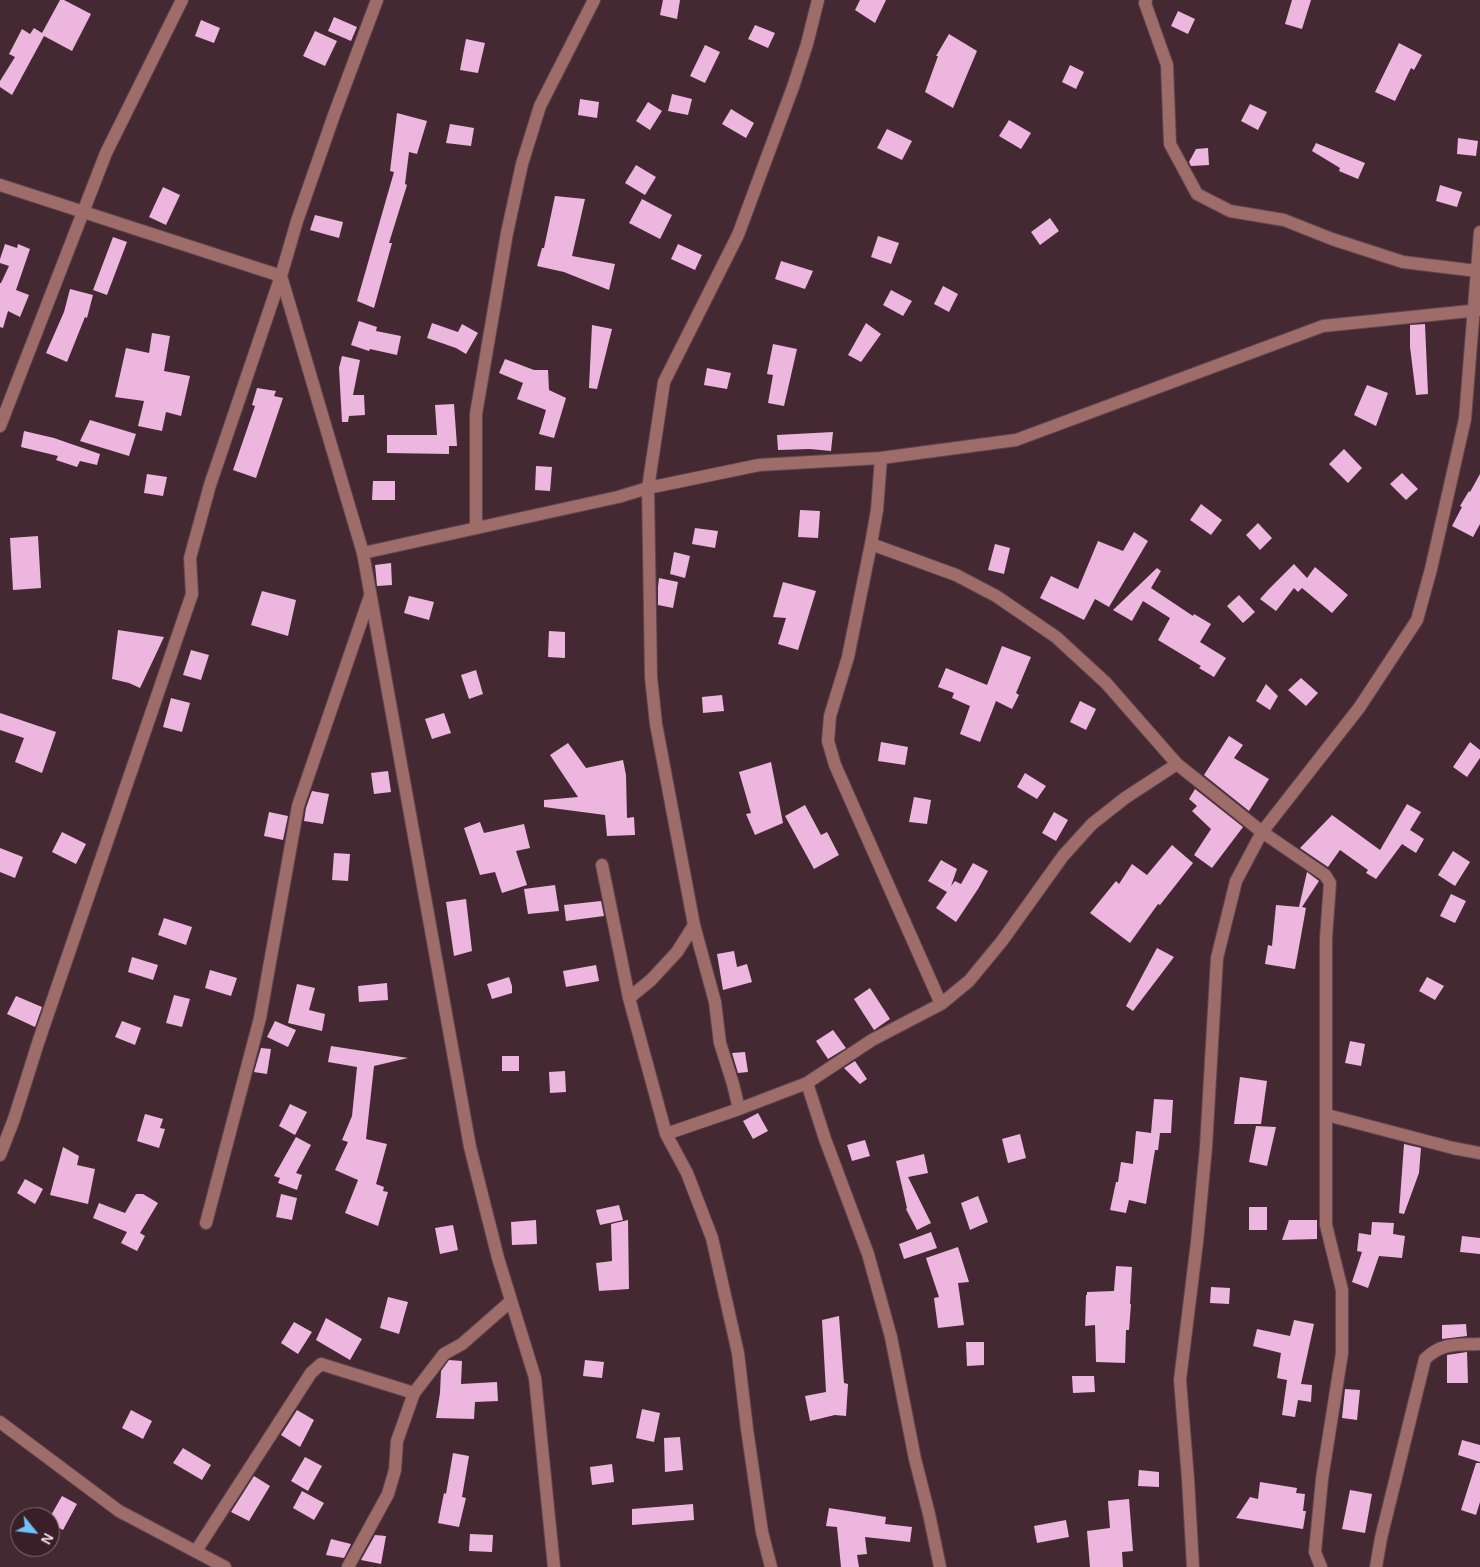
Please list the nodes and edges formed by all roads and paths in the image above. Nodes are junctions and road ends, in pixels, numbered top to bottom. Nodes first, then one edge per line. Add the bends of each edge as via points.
1 (182, 0) edge
2 (378, 0) edge
3 (594, 0) edge
4 (818, 0) edge
5 (1146, 0) edge
6 (0, 185) edge
7 (83, 213) junction
8 (1480, 232) edge
9 (1477, 271) junction
10 (281, 276) junction
11 (1477, 310) edge
12 (0, 426) edge
13 (881, 458) junction
14 (648, 488) junction
15 (476, 528) junction
16 (871, 544) junction
17 (363, 553) junction
18 (371, 594) junction
19 (1176, 764) junction
20 (1262, 832) junction
21 (602, 865) dead end
22 (694, 925) junction
23 (629, 998) junction
24 (941, 1004) junction
25 (807, 1083) junction
26 (739, 1109) junction
27 (1327, 1115) junction
28 (666, 1134) junction
29 (1480, 1153) edge
30 (0, 1154) edge
31 (206, 1223) dead end
32 (512, 1301) junction
33 (1480, 1344) edge
34 (414, 1393) junction
35 (0, 1422) edge
36 (196, 1551) junction
37 (225, 1567) edge
38 (348, 1567) edge
39 (554, 1567) edge
40 (771, 1567) edge
41 (940, 1567) edge
42 (1192, 1567) edge
43 (1321, 1567) edge
44 (1376, 1567) edge

1 - 7 street via 106,153
2 - 10 street via 306,194
3 - 15 street via 540,106 522,164 476,414
4 - 14 street via 793,88 738,234 664,382
5 - 9 street via 1167,65 1170,144 1197,194 1230,210 1284,220 1403,262
6 - 7 street
7 - 10 street
7 - 12 street
8 - 9 street
9 - 11 street
10 - 17 street
10 - 30 street via 210,485 190,558 192,594
11 - 13 street via 1323,326 1016,440
11 - 20 street via 1464,419 1417,620 1359,708
13 - 14 street via 759,465
13 - 16 street
14 - 15 street
14 - 22 street via 651,677 656,724
15 - 17 street
16 - 19 street via 956,575 996,596 1056,637 1106,683
16 - 24 street via 848,657 830,716 828,740 835,765
17 - 18 street
18 - 31 street via 298,806 260,1018
18 - 32 street via 470,1147
19 - 20 street
19 - 24 street via 1092,824 1063,856 969,981
20 - 27 street via 1324,875 1330,883 1326,938
20 - 42 street via 1236,881 1217,958 1206,1147 1180,1380
21 - 23 street
22 - 23 street via 677,952
22 - 26 street via 715,1002 720,1043
23 - 28 street
24 - 25 street via 872,1040
25 - 26 street
25 - 41 street via 868,1254 891,1337 914,1459
26 - 28 street
27 - 29 street
27 - 43 street via 1326,1225 1342,1290 1342,1353 1322,1479 1315,1552
28 - 40 street via 687,1173 712,1238 738,1353 762,1532
32 - 34 street via 462,1344 444,1354
32 - 39 street via 535,1378
33 - 44 street via 1444,1346 1425,1359
34 - 36 street via 321,1364 311,1373
34 - 38 street via 397,1441 395,1470 388,1494
35 - 36 street via 119,1510
36 - 37 street

